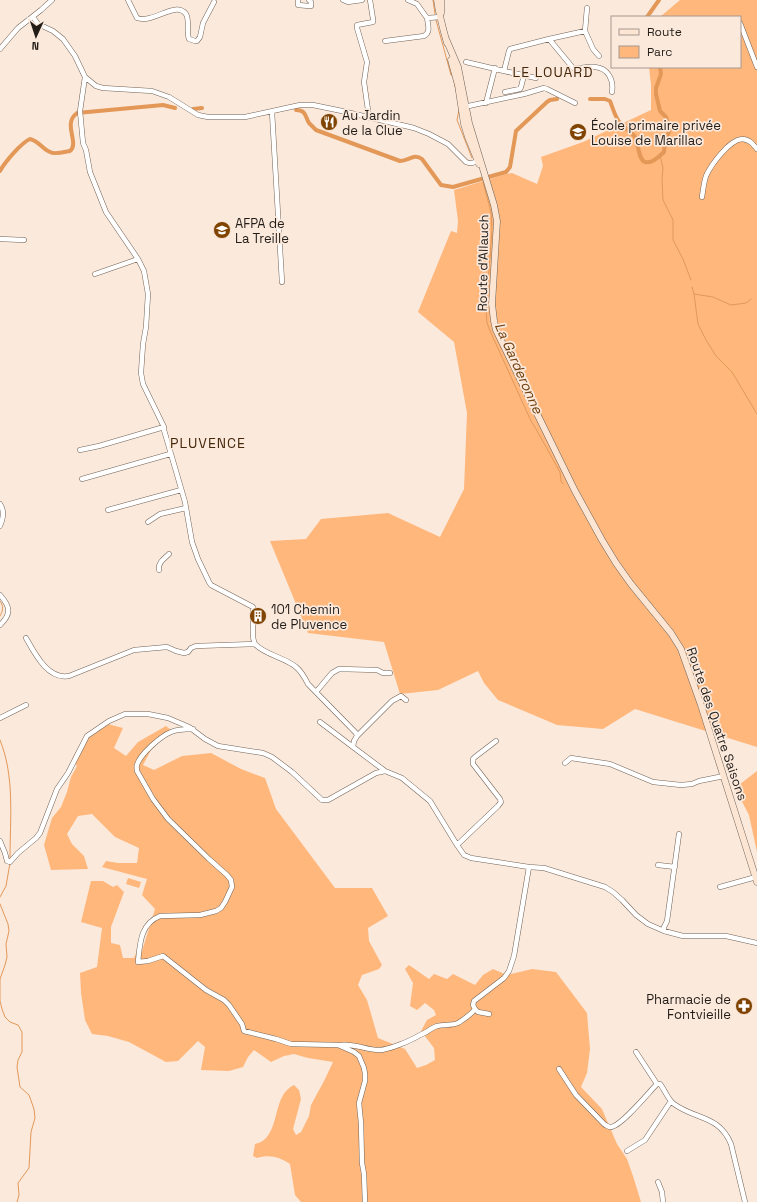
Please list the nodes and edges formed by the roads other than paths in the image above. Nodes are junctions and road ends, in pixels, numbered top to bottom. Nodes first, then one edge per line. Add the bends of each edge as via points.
1 (43, 0) edge
2 (52, 0) edge
3 (128, 0) edge
4 (298, 0) edge
5 (309, 0) edge
6 (343, 0) edge
7 (362, 0) edge
8 (370, 0) edge
9 (408, 0) edge
10 (437, 0) edge
11 (441, 0) edge
12 (214, 2) dead end
13 (47, 4) junction
14 (587, 8) dead end
15 (440, 16) junction
16 (33, 17) junction
17 (427, 18) junction
18 (741, 26) edge
19 (585, 31) junction
20 (549, 39) junction
21 (385, 41) dead end
22 (0, 49) edge
23 (598, 56) dead end
24 (466, 62) dead end
25 (757, 67) edge
26 (495, 68) junction
27 (504, 70) junction
28 (524, 75) junction
29 (85, 77) junction
30 (536, 78) dead end
31 (505, 92) dead end
32 (612, 92) dead end
33 (486, 103) junction
34 (575, 103) dead end
35 (464, 107) junction
36 (272, 112) junction
37 (369, 117) junction
38 (757, 149) edge
39 (479, 161) junction
40 (702, 197) dead end
41 (0, 239) edge
42 (24, 240) dead end
43 (138, 259) junction
44 (95, 274) dead end
45 (282, 282) dead end
46 (164, 427) junction
47 (80, 450) dead end
48 (170, 454) junction
49 (82, 479) dead end
50 (571, 482) joint
51 (181, 490) junction
52 (0, 504) edge
53 (186, 508) junction
54 (108, 510) dead end
55 (148, 522) dead end
56 (0, 526) edge
57 (169, 554) dead end
58 (159, 570) dead end
59 (0, 595) edge
60 (0, 625) edge
61 (26, 638) dead end
62 (255, 644) junction
63 (390, 673) dead end
64 (316, 692) junction
65 (406, 700) dead end
66 (26, 705) dead end
67 (0, 718) edge
68 (320, 722) dead end
69 (193, 730) junction
70 (357, 736) junction
71 (496, 741) dead end
72 (353, 747) junction
73 (565, 762) dead end
74 (384, 771) junction
75 (724, 776) junction
76 (679, 834) dead end
77 (0, 841) edge
78 (457, 845) junction
79 (658, 865) dead end
80 (529, 867) junction
81 (675, 867) junction
82 (756, 880) edge
83 (720, 887) dead end
84 (664, 931) junction
85 (757, 943) edge
86 (475, 1009) junction
87 (489, 1014) dead end
88 (338, 1045) junction
89 (636, 1052) dead end
90 (559, 1069) dead end
91 (657, 1084) junction
92 (671, 1101) junction
93 (626, 1151) dead end
94 (658, 1182) dead end
95 (365, 1202) edge
96 (663, 1202) edge
97 (745, 1202) edge

1 - 13 street
2 - 13 street
3 - 12 street via 137,18 142,19 172,5 181,7 187,15 189,39 195,41 200,37 203,23
4 - 5 street via 298,5 311,6
6 - 7 street
8 - 37 street via 373,22 357,26 367,62 364,82
9 - 17 street via 417,4
10 - 15 main road, Route d'Allauch
11 - 15 main road, Route d'Allauch
13 - 16 street
14 - 19 street
15 - 17 street
15 - 35 main road, Route d'Allauch
16 - 22 street via 18,28
16 - 29 street via 38,24 53,31 62,39 75,56
17 - 21 street via 429,31 424,36
18 - 25 street
19 - 20 street
19 - 23 street
20 - 27 street via 510,49
20 - 32 street via 573,68 593,66 611,76
24 - 26 street
26 - 27 street
26 - 33 street
27 - 28 street
28 - 30 street
28 - 31 street via 520,89
29 - 36 street via 103,88 152,91 203,116 245,117
29 - 43 street via 80,113 83,144 106,212
33 - 34 street via 544,88
33 - 35 street
35 - 39 main road, Route d'Allauch via 464,124
36 - 37 street via 291,106 313,105
36 - 45 street
37 - 39 street via 414,128 448,144 466,162
38 - 40 street via 752,142 742,139 724,150 706,176
39 - 50 main road, Route d'Allauch via 497,221 492,313 496,330
41 - 42 street
43 - 44 street
43 - 46 street via 144,271 148,294 141,368 143,384
46 - 47 street
46 - 48 street
48 - 49 street
48 - 51 street
50 - 75 main road, Route des Quatre Saisons via 616,563 681,649
51 - 53 street
51 - 54 street
52 - 56 street via 3,511
53 - 55 street via 160,514
53 - 62 street via 192,542 211,585 253,607
57 - 58 street via 161,561
59 - 60 street via 8,608 7,618
61 - 62 street via 37,658 55,675 61,677 134,650 167,647 184,653 196,646
62 - 64 street via 295,666
63 - 64 street via 339,669 332,673
64 - 70 street
65 - 70 street via 401,696 397,697
66 - 67 street
68 - 72 street
69 - 74 street via 218,746 263,753 272,757 302,780 322,800 328,800
69 - 77 street via 168,718 148,714 125,714 109,721 87,736 57,789 38,836 10,862 6,859
69 - 88 street via 180,730 164,736 141,757 136,766 137,771 168,819 227,875 232,887 225,902 216,911 200,915 154,918 144,928 138,962 163,956 206,990 224,1000 242,1024 244,1031 291,1044
70 - 72 street
71 - 78 street via 475,757 473,764 500,802
72 - 74 street
73 - 75 street via 571,758 610,764 652,782 681,785
74 - 78 street via 402,778 430,801
75 - 82 main road, Route des Quatre Saisons
76 - 81 street
78 - 80 street via 464,855 471,858
79 - 81 street
80 - 84 street via 549,869 605,887 648,924
80 - 86 street via 514,956 509,971 504,978 474,1000
81 - 84 street
82 - 83 street
84 - 85 street via 687,937 726,936
86 - 87 street
86 - 88 street via 457,1023 438,1026 386,1049
88 - 95 street via 359,1056 364,1068 365,1081 359,1103
89 - 91 street
90 - 91 street via 576,1095 609,1127 613,1127 626,1117
91 - 92 street via 660,1084
92 - 93 street via 644,1140
92 - 97 street via 684,1110 713,1122 728,1136
94 - 96 street

